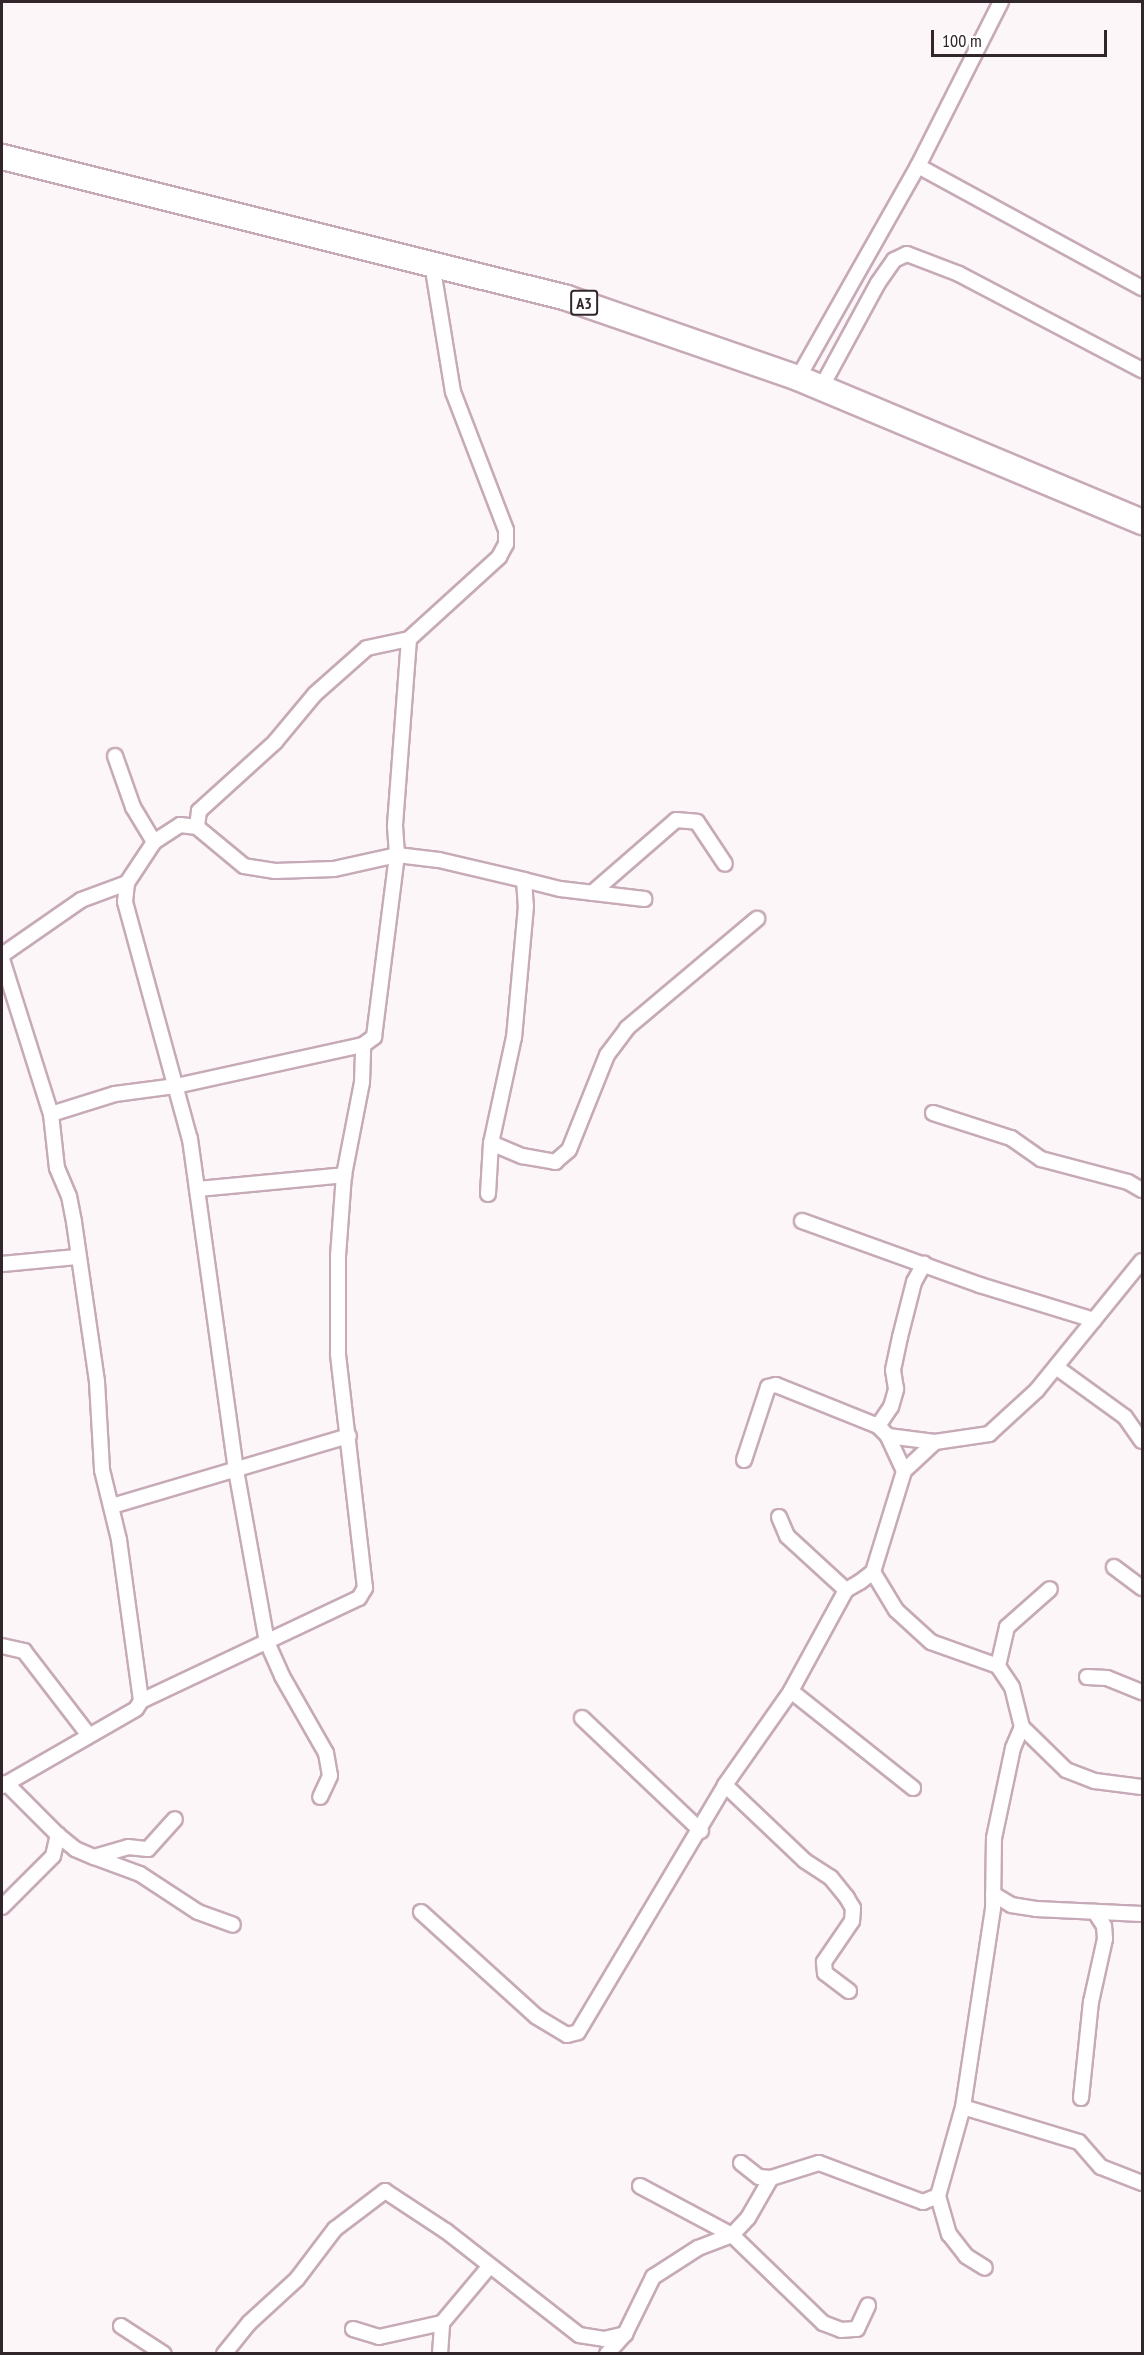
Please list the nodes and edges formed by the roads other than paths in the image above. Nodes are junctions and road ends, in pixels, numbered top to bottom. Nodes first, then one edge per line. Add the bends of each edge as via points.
1 (1001, 2) edge
2 (2, 157) edge
3 (918, 166) junction
4 (432, 264) junction
5 (1143, 288) edge
6 (1143, 370) edge
7 (798, 378) junction
8 (821, 388) junction
9 (1143, 522) edge
10 (409, 639) junction
11 (115, 756) dead end
12 (197, 827) junction
13 (154, 842) junction
14 (397, 855) junction
15 (726, 864) dead end
16 (524, 880) junction
17 (127, 883) junction
18 (592, 893) junction
19 (644, 899) dead end
20 (757, 919) dead end
21 (2, 957) edge
22 (8, 1005) edge
23 (363, 1045) junction
24 (176, 1086) junction
25 (933, 1113) dead end
26 (51, 1114) junction
27 (492, 1143) junction
28 (344, 1175) junction
29 (196, 1189) junction
30 (1143, 1190) edge
31 (488, 1194) dead end
32 (802, 1221) dead end
33 (78, 1257) junction
34 (1143, 1261) edge
35 (2, 1264) edge
36 (924, 1264) junction
37 (1094, 1320) junction
38 (1056, 1367) junction
39 (883, 1431) junction
40 (349, 1436) junction
41 (1143, 1441) edge
42 (936, 1442) junction
43 (744, 1460) dead end
44 (236, 1470) junction
45 (904, 1471) junction
46 (112, 1506) junction
47 (779, 1517) dead end
48 (1114, 1567) dead end
49 (873, 1572) junction
50 (1143, 1588) edge
51 (1050, 1589) dead end
52 (846, 1590) junction
53 (267, 1642) junction
54 (2, 1646) edge
55 (998, 1666) junction
56 (1087, 1677) dead end
57 (791, 1691) junction
58 (1143, 1692) edge
59 (141, 1701) junction
60 (582, 1718) dead end
61 (1022, 1727) junction
62 (88, 1734) junction
63 (4, 1784) edge
64 (725, 1785) junction
65 (1143, 1787) edge
66 (913, 1788) dead end
67 (320, 1797) dead end
68 (175, 1819) dead end
69 (701, 1831) junction
70 (58, 1835) junction
71 (148, 1849) junction
72 (94, 1857) junction
73 (140, 1874) junction
74 (993, 1894) junction
75 (2, 1907) edge
76 (421, 1912) dead end
77 (1095, 1912) junction
78 (1143, 1914) edge
79 (233, 1925) dead end
80 (849, 1991) dead end
81 (1081, 2098) dead end
82 (963, 2107) junction
83 (741, 2163) dead end
84 (771, 2178) junction
85 (1143, 2183) edge
86 (640, 2186) dead end
87 (938, 2196) junction
88 (732, 2235) junction
89 (489, 2267) junction
90 (985, 2268) dead end
91 (868, 2305) dead end
92 (442, 2323) junction
93 (121, 2326) dead end
94 (353, 2329) dead end
95 (625, 2334) junction
96 (164, 2354) edge
97 (224, 2354) edge
98 (440, 2354) edge
99 (607, 2354) edge

1 - 3 street
2 - 4 highway, A3
3 - 5 street
3 - 7 street
4 - 7 highway, A3 via 567,298
4 - 10 street via 453,392 506,530 506,544 499,556
6 - 8 street via 959,274 918,255 907,254 894,260 878,284
7 - 8 highway, A3
8 - 9 highway, A3
10 - 12 street via 367,648 346,666 315,694 275,742 199,811
10 - 14 street via 395,826
11 - 13 street via 133,807
12 - 13 street via 180,825
12 - 14 street via 252,869 334,869
13 - 17 street
14 - 16 street via 439,860
14 - 23 street via 374,1037
15 - 18 street via 697,822 676,820
16 - 18 street
16 - 27 street via 526,906 514,1037
17 - 21 street via 81,900
17 - 24 street via 124,902 130,932
18 - 19 street
20 - 27 street via 627,1028 607,1055 569,1150 555,1162 522,1156
21 - 22 street
22 - 26 street
23 - 24 street
23 - 28 street via 363,1082
24 - 26 street via 115,1094
24 - 29 street via 190,1139
25 - 30 street via 1011,1138 1041,1159 1128,1182
26 - 33 street via 57,1168 69,1196
27 - 31 street
28 - 29 street
28 - 40 street via 338,1256 338,1354
29 - 44 street
32 - 36 street
33 - 35 street
33 - 46 street via 97,1382 102,1470
34 - 37 street
36 - 37 street
36 - 39 street via 914,1282 900,1337 893,1370 896,1389
37 - 38 street
38 - 41 street via 1116,1410
38 - 42 street via 998,1429 989,1434
39 - 42 street
39 - 43 street via 776,1384 768,1386
39 - 45 street
40 - 44 street
40 - 53 street via 365,1588 359,1598
42 - 45 street
44 - 46 street
44 - 53 street
45 - 49 street
46 - 59 street
47 - 52 street via 787,1536
48 - 50 street
49 - 52 street
49 - 55 street via 896,1610 931,1642
51 - 55 street via 1007,1628
52 - 57 street
53 - 59 street
53 - 67 street via 326,1753 330,1776
54 - 62 street via 24,1651
55 - 61 street via 1012,1687
56 - 58 street via 1107,1678
57 - 64 street
57 - 66 street
59 - 62 street via 136,1708
60 - 69 street
61 - 65 street via 1066,1770 1095,1781
61 - 74 street via 1013,1748 994,1838
62 - 63 street
63 - 70 street
64 - 69 street
64 - 80 street via 805,1861 831,1878 847,1898 853,1908 852,1921 824,1962 825,1973
68 - 71 street
69 - 76 street via 578,2032 567,2035 537,2017
70 - 72 street
70 - 75 street via 53,1856
71 - 72 street via 128,1847
71 - 73 street
72 - 73 street
73 - 79 street via 198,1912
74 - 77 street via 1011,1905
74 - 82 street
77 - 78 street
77 - 81 street via 1104,1926 1105,1939 1091,2002
82 - 85 street via 1079,2142 1101,2167
82 - 87 street
83 - 84 street via 759,2177
84 - 87 street via 819,2163 923,2202
84 - 88 street via 748,2218
86 - 88 street
87 - 90 street via 950,2234 966,2256
88 - 91 street via 823,2323 841,2330 857,2329
88 - 95 street via 698,2248 653,2277
89 - 92 street
89 - 95 street via 579,2335 604,2339
89 - 97 street via 446,2231 385,2191 334,2229 297,2279 249,2322
92 - 94 street via 379,2337
92 - 98 street
93 - 96 street
95 - 99 street

